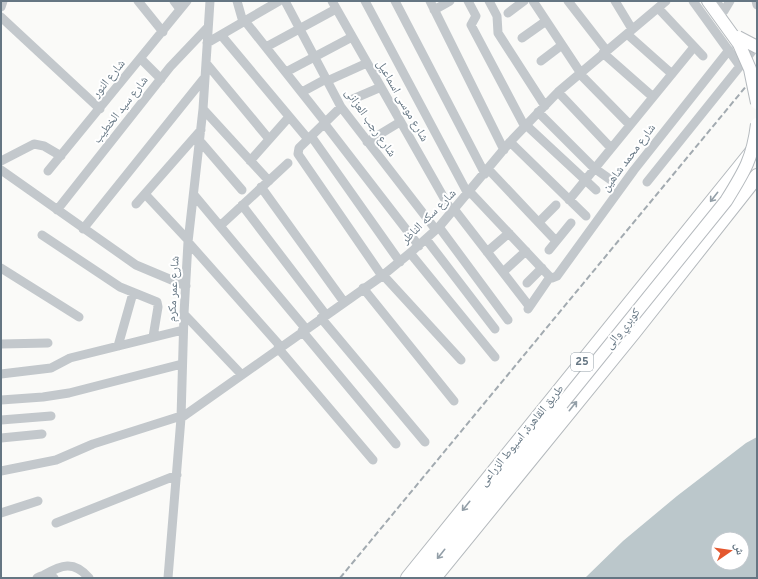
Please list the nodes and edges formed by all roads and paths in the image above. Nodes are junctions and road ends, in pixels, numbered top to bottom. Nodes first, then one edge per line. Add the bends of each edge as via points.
1 (3, 1) edge
2 (138, 1) edge
3 (174, 1) edge
4 (187, 1) edge
5 (210, 1) edge
6 (237, 1) edge
7 (285, 1) edge
8 (364, 1) edge
9 (396, 1) edge
10 (430, 1) edge
11 (450, 1) edge
12 (468, 1) edge
13 (489, 1) edge
14 (524, 1) edge
15 (533, 1) edge
16 (568, 1) edge
17 (615, 1) edge
18 (666, 1) edge
19 (693, 1) edge
20 (709, 1) edge
21 (715, 1) edge
22 (730, 1) edge
23 (756, 1) edge
24 (275, 2) edge
25 (334, 5) edge
26 (757, 5) edge
27 (656, 6) edge
28 (1, 7) edge
29 (180, 9) junction
30 (434, 10) junction
31 (508, 13) dead end
32 (1, 17) edge
33 (244, 21) junction
34 (546, 21) junction
35 (208, 27) junction
36 (300, 29) junction
37 (630, 31) junction
38 (163, 32) junction
39 (221, 35) junction
40 (352, 37) junction
41 (522, 38) dead end
42 (738, 41) junction
43 (207, 43) junction
44 (562, 45) junction
45 (757, 46) edge
46 (266, 47) junction
47 (694, 47) junction
48 (728, 50) junction
49 (604, 52) junction
50 (757, 53) edge
51 (703, 56) dead end
52 (314, 57) junction
53 (141, 59) junction
54 (541, 61) dead end
55 (206, 63) junction
56 (367, 64) junction
57 (740, 66) junction
58 (286, 72) junction
59 (579, 73) junction
60 (672, 74) junction
61 (205, 76) junction
62 (161, 79) junction
63 (327, 80) junction
64 (757, 84) edge
65 (381, 87) junction
66 (302, 92) junction
67 (558, 92) junction
68 (653, 97) junction
69 (353, 99) dead end
70 (757, 103) edge
71 (341, 107) junction
72 (203, 108) junction
73 (100, 109) junction
74 (541, 109) junction
75 (289, 117) junction
76 (400, 122) junction
77 (325, 123) junction
78 (757, 124) edge
79 (630, 125) junction
80 (525, 126) junction
81 (200, 135) junction
82 (309, 138) junction
83 (269, 139) junction
84 (367, 142) junction
85 (510, 142) junction
86 (757, 146) edge
87 (611, 148) junction
88 (504, 150) junction
89 (757, 151) edge
90 (61, 156) junction
91 (250, 160) junction
92 (1, 161) edge
93 (288, 163) dead end
94 (594, 168) junction
95 (1, 170) edge
96 (48, 172) dead end
97 (487, 172) junction
98 (757, 176) edge
99 (585, 180) junction
100 (610, 180) dead end
101 (269, 181) junction
102 (646, 182) dead end
103 (262, 187) junction
104 (242, 190) dead end
105 (596, 190) dead end
106 (469, 193) junction
107 (145, 194) junction
108 (194, 195) junction
109 (569, 200) junction
110 (136, 204) dead end
111 (242, 205) junction
112 (556, 205) dead end
113 (57, 210) junction
114 (453, 211) junction
115 (586, 216) dead end
116 (539, 222) junction
117 (571, 223) dead end
118 (220, 226) junction
119 (82, 229) junction
120 (437, 229) junction
121 (509, 233) junction
122 (42, 235) dead end
123 (188, 241) junction
124 (556, 241) junction
125 (422, 242) junction
126 (549, 250) dead end
127 (526, 251) junction
128 (487, 252) junction
129 (410, 253) junction
130 (400, 262) junction
131 (1, 268) edge
132 (542, 268) junction
133 (502, 272) junction
134 (382, 275) junction
135 (550, 277) junction
136 (527, 284) dead end
137 (186, 286) junction
138 (363, 288) junction
139 (133, 293) junction
140 (344, 302) junction
141 (529, 307) joint
142 (184, 314) junction
143 (323, 316) junction
144 (79, 317) dead end
145 (508, 320) dead end
146 (495, 329) dead end
147 (183, 330) junction
148 (304, 330) junction
149 (153, 336) junction
150 (48, 343) dead end
151 (1, 344) edge
152 (118, 346) junction
153 (280, 347) junction
154 (495, 357) dead end
155 (461, 360) dead end
156 (182, 364) junction
157 (605, 367) junction
158 (1, 374) edge
159 (241, 374) junction
160 (1, 400) edge
161 (454, 401) dead end
162 (51, 416) dead end
163 (181, 417) junction
164 (1, 420) edge
165 (42, 434) dead end
166 (1, 438) edge
167 (425, 442) dead end
168 (396, 444) dead end
169 (373, 460) dead end
170 (1, 471) edge
171 (177, 475) junction
172 (38, 501) dead end
173 (1, 513) edge
174 (56, 523) dead end
175 (40, 576) edge
176 (54, 578) edge
177 (88, 578) edge
178 (168, 578) edge
179 (408, 578) edge
180 (422, 578) edge
181 (434, 578) edge

1 - 28 street
2 - 38 street
3 - 29 street
4 - 29 street, شارع النور
5 - 35 street, شارع عمر مكرم
6 - 33 street
7 - 36 street, شارع رجب العزانى
8 - 106 street
9 - 97 street
10 - 30 street
11 - 30 street
12 - 80 street via 476,16 472,25
13 - 74 street via 496,16 498,33
14 - 31 street
15 - 34 street
16 - 49 street
17 - 37 street
18 - 27 street, شارع سكه الناظر
19 - 48 street
20 - 42 main road
21 - 22 street via 722,10 726,10
23 - 26 street
24 - 33 street
25 - 36 street
25 - 40 street, شارع موسى اسماعيل
27 - 37 street, شارع سكه الناظر
27 - 47 street
29 - 38 street, شارع النور
30 - 88 street
32 - 73 street
33 - 39 street
33 - 46 street
34 - 41 street
34 - 44 street
35 - 43 street, شارع عمر مكرم
35 - 62 street, شارع سيد الخطيب
36 - 46 street
36 - 52 street, شارع رجب العزانى
37 - 49 street, شارع سكه الناظر
37 - 60 street
38 - 53 street, شارع النور
39 - 43 street
39 - 75 street
40 - 52 street
40 - 56 street, شارع موسى اسماعيل
42 - 45 main road, bridge
42 - 50 main road
42 - 64 main road, bridge via 754,68
42 - 70 main road, bridge via 750,69
43 - 55 street, شارع عمر مكرم
44 - 54 street
44 - 59 street
45 - 57 street
46 - 58 street
47 - 51 street
47 - 60 street
48 - 57 street
48 - 135 street, شارع محمد شاهين via 634,170 556,276
49 - 59 street, شارع سكه الناظر
49 - 68 street
52 - 58 street
52 - 63 street, شارع رجب العزانى
53 - 62 street
53 - 73 street, شارع النور
55 - 61 street, شارع عمر مكرم
55 - 83 street
56 - 63 street
56 - 65 street, شارع موسى اسماعيل
57 - 102 street
58 - 66 street
59 - 67 street, شارع سكه الناظر
59 - 79 street
60 - 68 street
61 - 72 street, شارع عمر مكرم
61 - 119 street
62 - 113 street, شارع سيد الخطيب
63 - 66 street
63 - 71 street, شارع رجب العزانى
65 - 69 street
65 - 76 street, شارع موسى اسماعيل
66 - 77 street
67 - 74 street, شارع سكه الناظر
67 - 87 street
68 - 79 street
71 - 77 street
71 - 84 street, شارع رجب العزانى
72 - 81 street, شارع عمر مكرم
72 - 91 street
73 - 90 street, شارع النور
74 - 80 street, شارع سكه الناظر
74 - 94 street
75 - 82 street
75 - 83 street
76 - 84 street
76 - 114 street, شارع موسى اسماعيل
77 - 82 street
77 - 125 street
78 -> 180 main road, كوبري والى, bridge via 754,148 744,173 726,201
79 - 87 street
80 - 85 street, شارع سكه الناظر
80 - 99 street
81 - 104 street
81 - 107 street
81 - 108 street, شارع عمر مكرم
82 - 130 street
82 - 134 street via 298,150 299,157
83 - 91 street
84 - 120 street, شارع رجب العزانى
85 - 88 street, شارع سكه الناظر
85 - 109 street
86 -> 179 highway, طريق القاهرة, اسيوط الزراعى / 25
87 - 94 street
88 - 97 street, شارع سكه الناظر
89 - 157 main road, كوبري والى via 730,204 671,277
90 - 92 street via 44,146 34,144
90 - 96 street, شارع النور
91 - 101 street
93 - 101 street
94 - 99 street
94 - 100 street
95 - 113 street
97 - 106 street, شارع سكه الناظر
97 - 116 street
98 - 157 highway, طريق القاهرة, اسيوط الزراعى / 25
99 - 105 street
99 - 109 street
101 - 103 street
103 - 111 street
103 - 140 street
106 - 114 street, شارع سكه الناظر
106 - 121 street
107 - 110 street
107 - 123 street
108 - 118 street
108 - 123 street, شارع عمر مكرم
109 - 115 street
111 - 118 street
111 - 143 street
112 - 116 street
113 - 119 street
114 - 120 street, شارع سكه الناظر
114 - 128 street, شارع موسى اسماعيل
116 - 124 street
117 - 124 street
118 - 148 street
119 - 137 street via 136,266
120 - 125 street, شارع سكه الناظر
120 - 145 street, شارع رجب العزانى
121 - 127 street
121 - 128 street
122 - 139 street via 106,280
123 - 137 street, شارع عمر مكرم
123 - 153 street
124 - 126 street
125 - 129 street, شارع سكه الناظر
125 - 146 street
127 - 132 street
127 - 133 street
128 - 133 street, شارع موسى اسماعيل
129 - 130 street, شارع سكه الناظر
129 - 154 street
130 - 134 street, شارع سكه الناظر
131 - 144 street
132 - 135 street
132 - 136 street
133 - 141 street, شارع موسى اسماعيل
134 - 138 street, شارع سكه الناظر
134 - 155 street
135 - 141 street, شارع محمد شاهين
137 - 142 street, شارع عمر مكرم
138 - 140 street, شارع سكه الناظر
138 - 161 street
139 - 149 street via 158,304
139 - 152 street
140 - 143 street, شارع سكه الناظر
142 - 147 street, شارع عمر مكرم
142 - 159 street
143 - 148 street, شارع سكه الناظر
143 - 167 street
147 - 149 street
147 - 156 street, شارع عمر مكرم
148 - 153 street, شارع سكه الناظر
148 - 168 street
149 - 152 street
150 - 151 street
152 - 158 street via 70,358 51,368
153 - 159 street, شارع سكه الناظر
153 - 169 street
156 - 160 street via 69,393
156 - 163 street, شارع عمر مكرم
181 -> 157 highway, طريق القاهرة, اسيوط الزراعى / 25
159 - 163 street, شارع سكه الناظر
162 - 164 street
163 - 170 street, شارع سكه الناظر via 88,446 51,462
163 - 171 street, شارع عمر مكرم
165 - 166 street
171 - 174 street
171 - 178 street, شارع عمر مكرم
172 - 173 street
175 - 176 street via 50,575
175 - 177 street via 65,565 78,569

